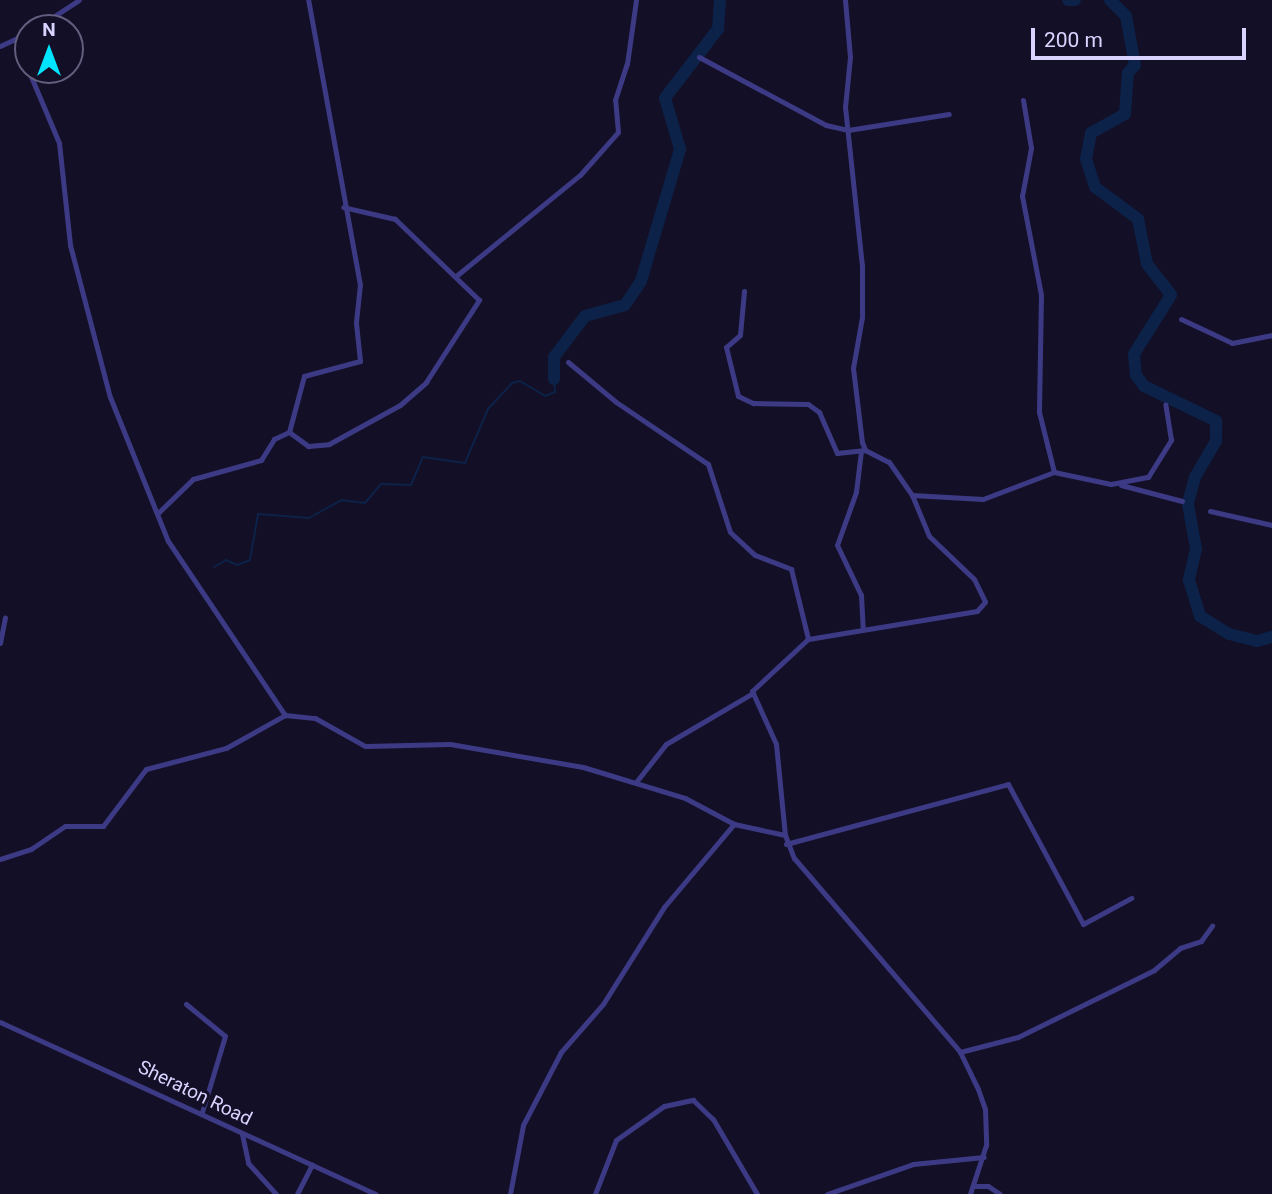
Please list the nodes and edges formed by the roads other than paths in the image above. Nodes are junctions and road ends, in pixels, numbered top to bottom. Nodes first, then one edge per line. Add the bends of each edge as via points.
1 (79, 0) edge
2 (308, 0) edge
3 (636, 0) edge
4 (845, 0) edge
5 (58, 14) edge
6 (699, 57) dead end
7 (34, 84) edge
8 (1023, 100) dead end
9 (949, 114) dead end
10 (848, 130) junction
11 (343, 207) junction
12 (456, 276) junction
13 (744, 291) dead end
14 (1181, 319) dead end
15 (1272, 335) edge
16 (568, 362) dead end
17 (1166, 404) dead end
18 (289, 432) junction
19 (863, 450) junction
20 (1054, 472) junction
21 (1111, 484) junction
22 (912, 495) junction
23 (1182, 501) dead end
24 (1210, 511) dead end
25 (158, 513) junction
26 (1272, 524) edge
27 (5, 617) dead end
28 (863, 628) junction
29 (808, 639) junction
30 (0, 643) edge
31 (752, 693) junction
32 (285, 715) junction
33 (636, 782) junction
34 (734, 824) junction
35 (785, 835) junction
36 (786, 844) junction
37 (0, 859) edge
38 (1131, 898) dead end
39 (1212, 926) dead end
40 (186, 1004) dead end
41 (0, 1022) edge
42 (960, 1052) junction
43 (202, 1112) junction
44 (242, 1134) junction
45 (984, 1157) junction
46 (312, 1165) junction
47 (975, 1186) junction
48 (276, 1194) edge
49 (297, 1194) edge
50 (376, 1194) edge
51 (510, 1194) edge
52 (596, 1194) edge
53 (758, 1194) edge
54 (827, 1194) edge
55 (970, 1194) edge
56 (1000, 1194) edge

1 - 5 street
2 - 11 street via 337,142
3 - 12 street via 627,64 615,100 618,132 580,174
4 - 10 street
6 - 10 street via 804,115
7 - 25 street via 59,143 65,217 103,379
8 - 20 street via 1031,148 1023,205 1041,295 1039,412
9 - 10 street
10 - 19 street via 862,265 862,317 853,368
11 - 12 street via 395,219
11 - 18 street via 360,285 356,322 360,361 301,379 299,406
12 - 18 street via 479,296 475,312 413,396 328,444 308,446
13 - 19 street via 740,335 726,347 738,396 753,403 808,404 819,412 837,453
14 - 15 street via 1232,343
16 - 29 street via 708,464 730,532 755,555 791,569
17 - 21 street via 1172,430 1158,467 1148,477
18 - 25 street via 274,439 258,462 193,479
19 - 22 street via 889,462
19 - 28 street via 852,508 837,545 862,595
20 - 21 street
20 - 22 street via 983,499
21 - 23 street
22 - 28 street via 929,536 974,579 985,602 977,611
24 - 26 street
25 - 32 street via 180,560
27 - 30 street
28 - 29 street
29 - 31 street via 782,658
31 - 33 street via 657,751
31 - 35 street via 780,764
32 - 33 street via 315,718 365,746 468,746
32 - 37 street via 226,748 146,769 103,826 65,826 31,849
33 - 34 street via 685,798
34 - 35 street
34 - 51 street via 664,907 603,1003 561,1052 523,1125
35 - 36 street
36 - 38 street via 1008,784 1083,924
36 - 42 street via 805,874
39 - 42 street via 1201,941 1180,948 1154,970 1018,1037
40 - 43 street via 225,1036
41 - 43 street, Sheraton Road
42 - 45 street via 985,1109
43 - 44 street, Sheraton Road
44 - 46 street, Sheraton Road
44 - 48 street via 248,1163
45 - 47 street
45 - 54 street via 913,1164
46 - 49 street
46 - 50 street, Sheraton Road
47 - 55 street
47 - 56 street via 988,1186
52 - 53 street via 615,1140 664,1105 693,1100 713,1119

